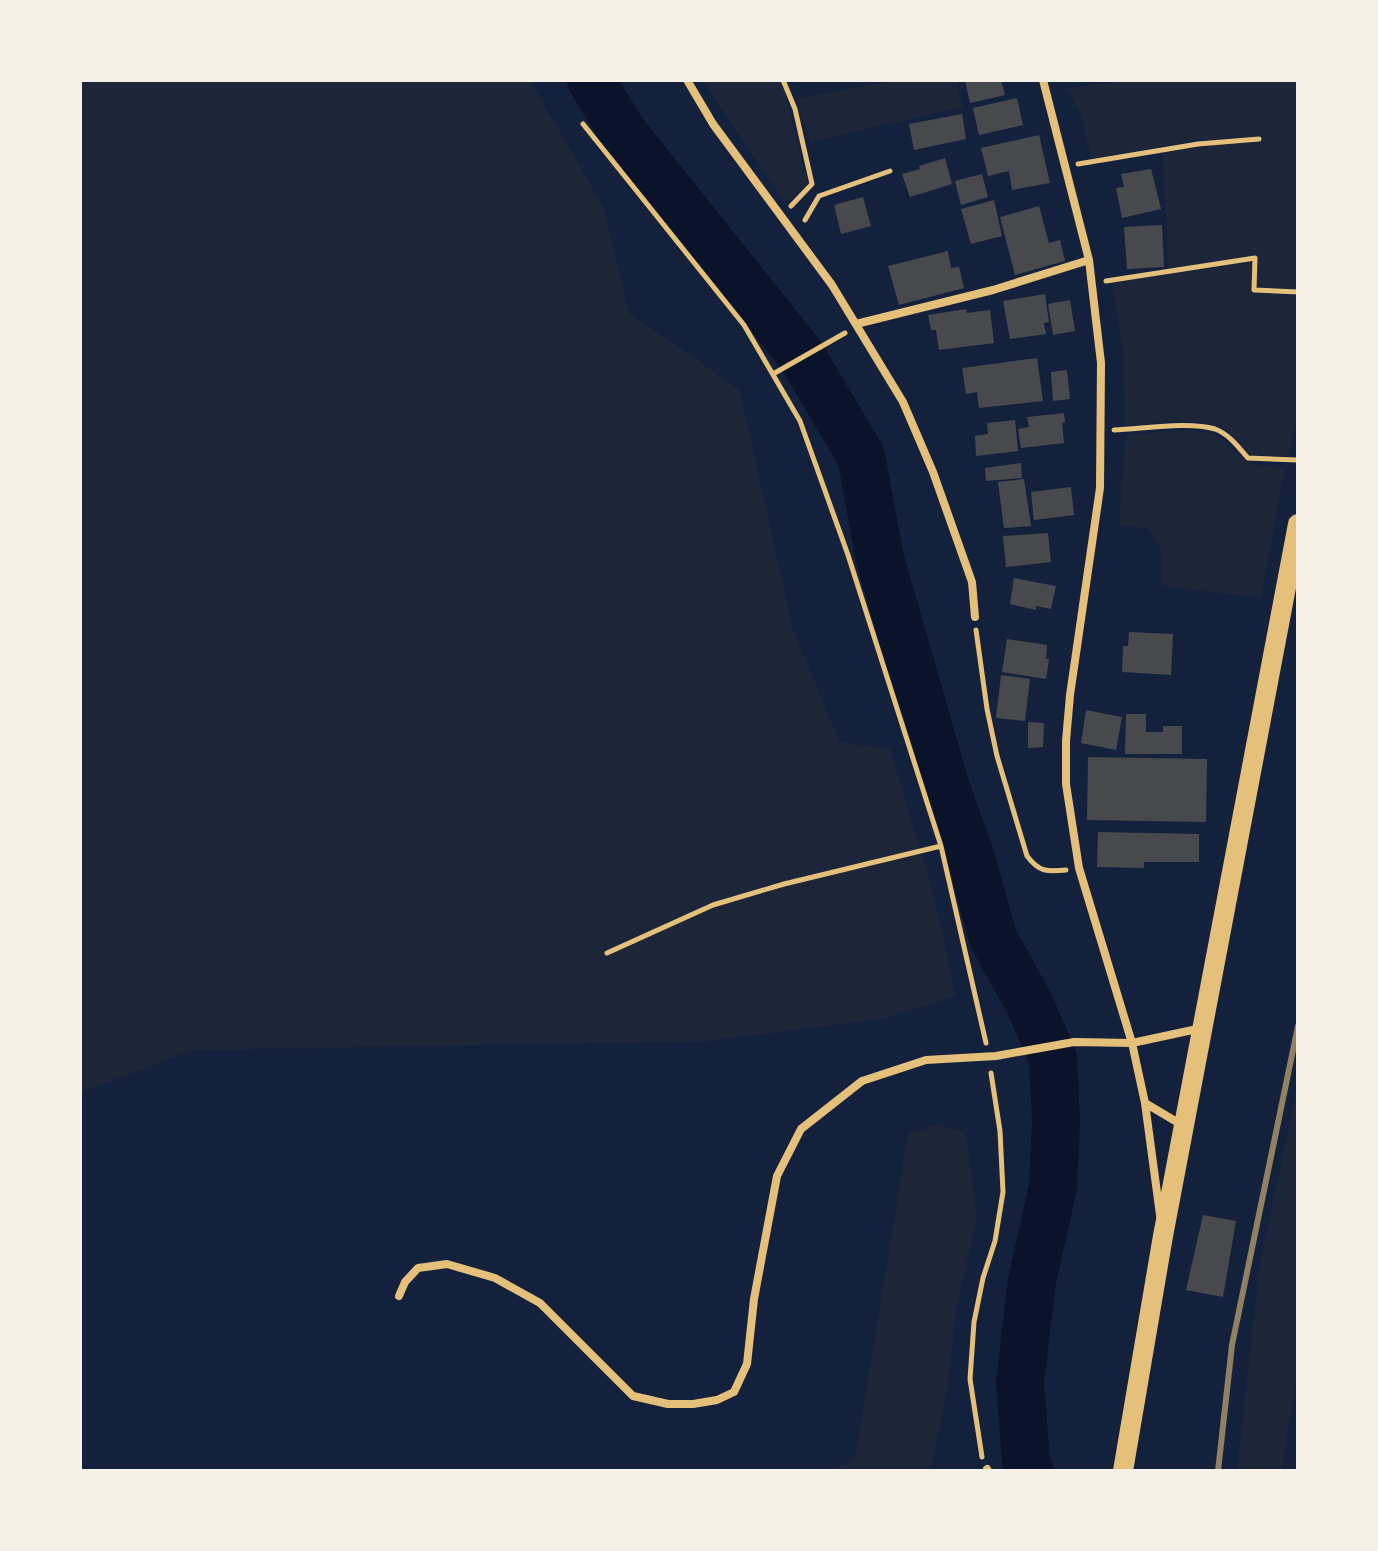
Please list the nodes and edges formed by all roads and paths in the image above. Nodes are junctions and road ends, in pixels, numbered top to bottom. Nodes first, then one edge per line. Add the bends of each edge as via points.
1 (687, 80) edge
2 (783, 80) edge
3 (1043, 80) edge
4 (583, 124) dead end
5 (1259, 139) dead end
6 (1066, 166) junction
7 (890, 171) dead end
8 (781, 215) junction
9 (795, 236) junction
10 (1089, 260) junction
11 (1092, 283) junction
12 (1298, 292) edge
13 (856, 324) junction
14 (844, 333) dead end
15 (773, 374) junction
16 (1101, 431) junction
17 (1298, 460) edge
18 (1298, 524) edge
19 (975, 617) joint
20 (941, 846) junction
21 (1079, 868) junction
22 (607, 953) dead end
23 (1202, 1028) junction
24 (1132, 1043) junction
25 (992, 1056) junction
26 (1145, 1103) junction
27 (1184, 1125) junction
28 (1163, 1236) junction
29 (399, 1296) dead end
30 (987, 1470) edge
31 (1123, 1471) edge

1 - 8 street
2 - 8 path via 812,184
3 - 6 street
4 - 15 path via 744,325
5 - 6 path
6 - 10 street
7 - 9 path via 819,196
8 - 9 street
9 - 13 street
10 - 11 street
10 - 13 street
11 - 12 path via 1255,258 1254,290
11 - 16 street via 1101,363
13 - 19 street via 903,402 933,472 972,582
14 - 15 path
15 - 20 path via 800,421
16 - 17 path via 1215,429 1248,458
16 - 21 street via 1096,524 1066,741 1066,784
18 - 23 highway
19 - 21 path via 990,725 1027,856 1037,869
20 - 22 path via 713,905
20 - 25 path
21 - 24 street
23 - 24 street
23 - 27 highway
24 - 25 street via 1074,1042
24 - 26 street
25 - 29 street via 926,1060 862,1081 801,1129 777,1176 747,1364 734,1392 717,1400 668,1404 633,1396 540,1303 495,1278 447,1264 418,1268
25 - 30 path via 1003,1192 974,1322 970,1379
26 - 27 street
26 - 28 street
27 - 28 highway
28 - 31 highway

